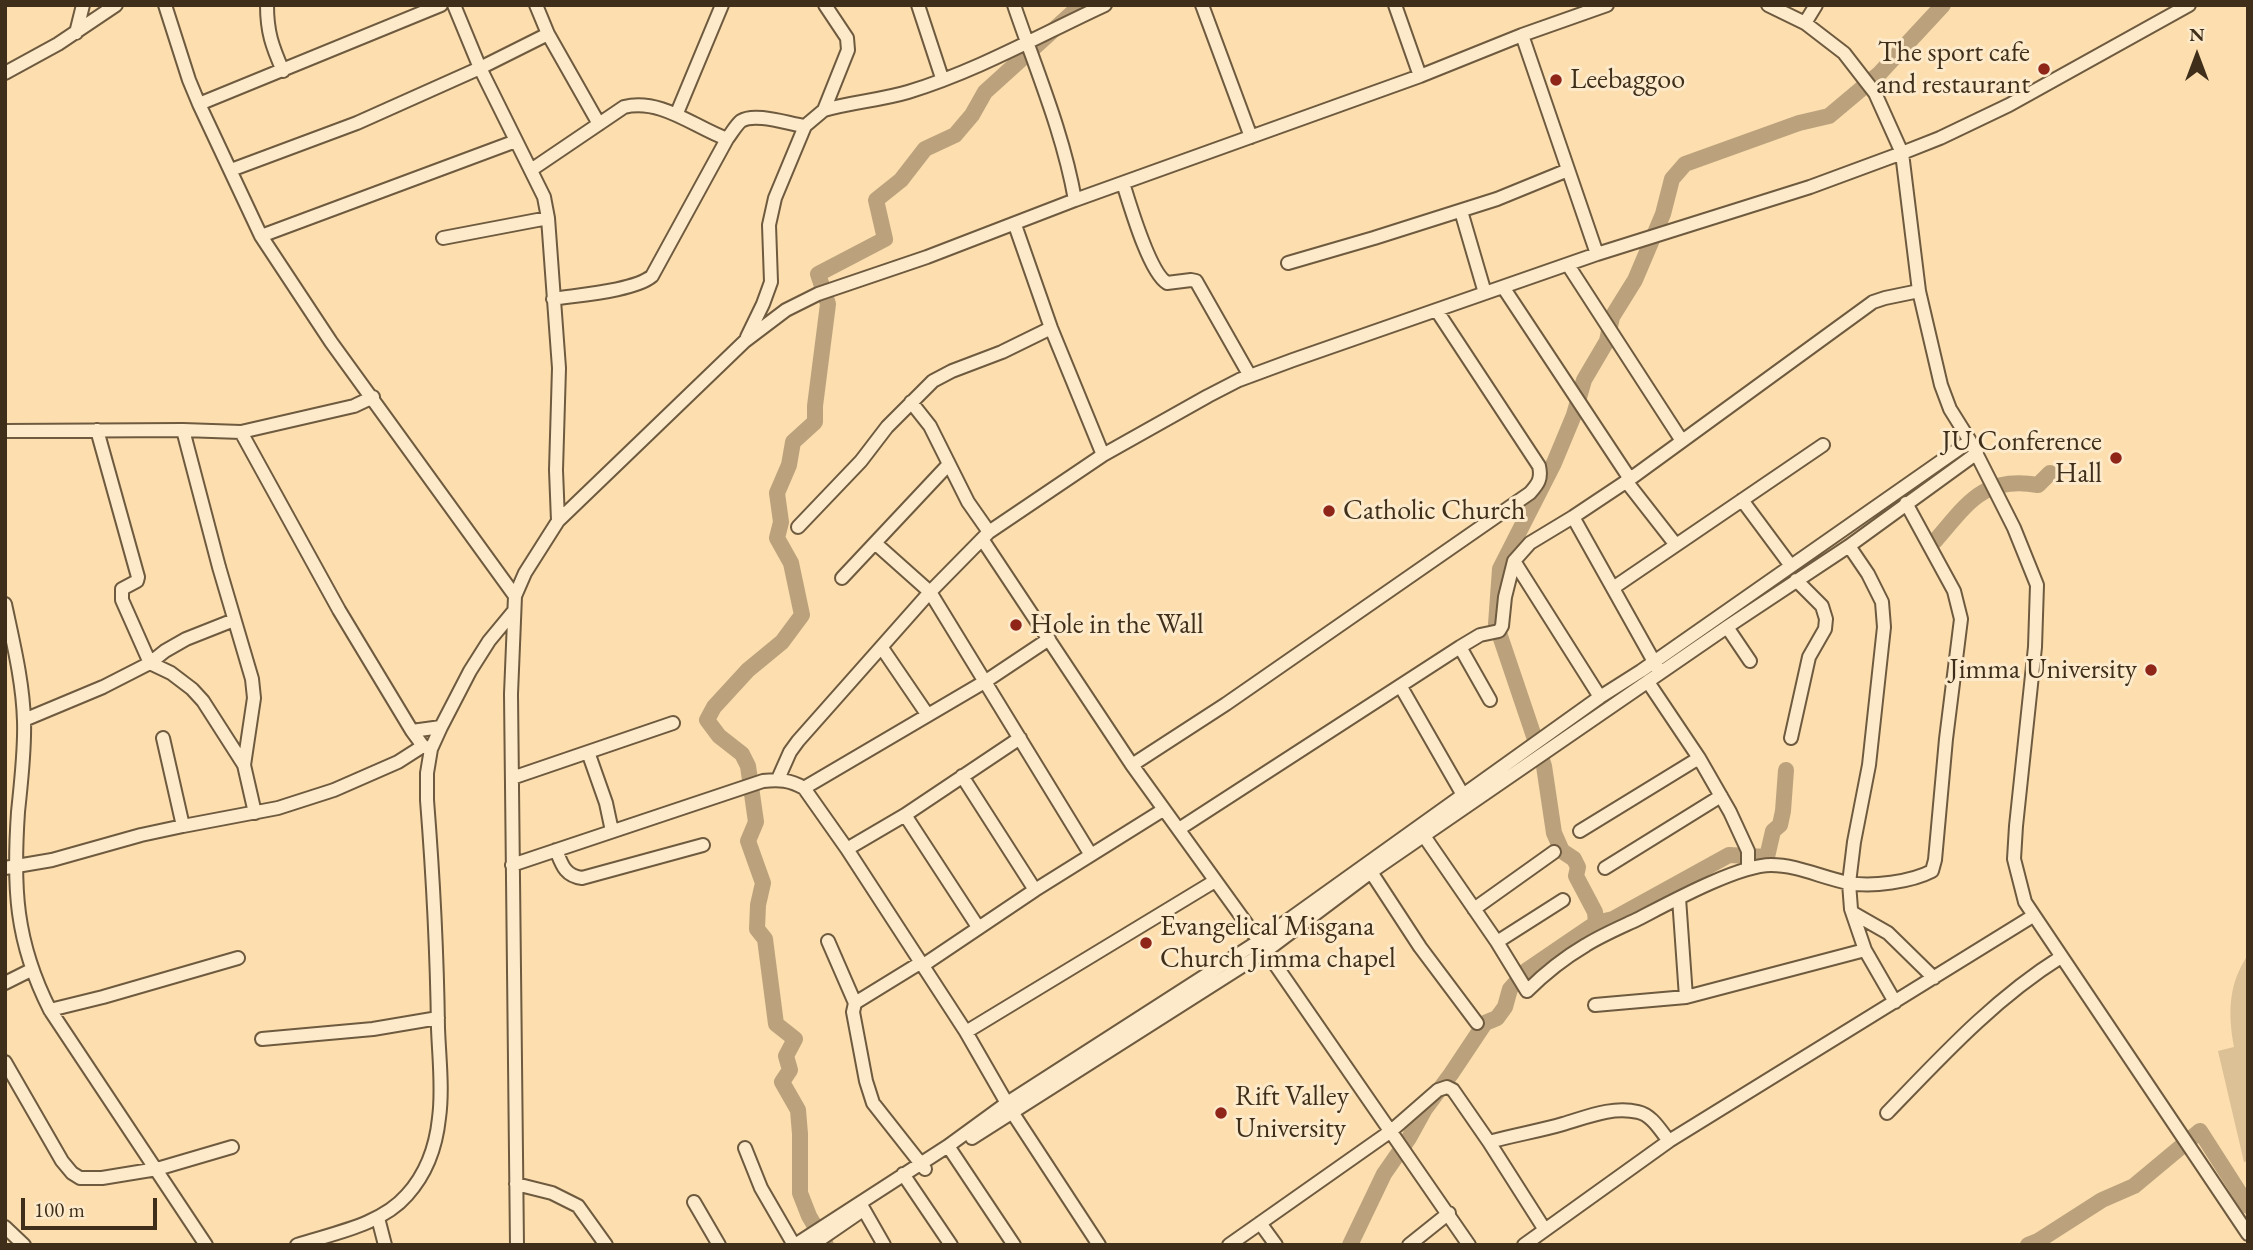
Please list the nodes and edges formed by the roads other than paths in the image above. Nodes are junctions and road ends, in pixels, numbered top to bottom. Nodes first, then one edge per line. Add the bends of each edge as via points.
1 (83, 5) edge
2 (116, 5) edge
3 (165, 5) edge
4 (267, 5) edge
5 (441, 5) edge
6 (454, 5) edge
7 (536, 5) edge
8 (722, 5) edge
9 (825, 5) edge
10 (918, 5) edge
11 (1014, 5) edge
12 (1104, 5) edge
13 (1202, 5) edge
14 (1395, 5) edge
15 (1607, 5) edge
16 (1768, 5) edge
17 (1816, 5) edge
18 (2189, 5) edge
19 (1805, 23) junction
20 (76, 33) junction
21 (548, 34) junction
22 (1522, 35) junction
23 (1027, 44) junction
24 (480, 68) junction
25 (282, 71) junction
26 (5, 73) edge
27 (1420, 76) junction
28 (942, 78) junction
29 (199, 104) junction
30 (824, 110) junction
31 (677, 113) junction
32 (599, 124) junction
33 (805, 126) junction
34 (1251, 137) junction
35 (727, 139) junction
36 (516, 141) junction
37 (1902, 153) junction
38 (231, 170) junction
39 (531, 170) junction
40 (1568, 170) junction
41 (1123, 183) junction
42 (1075, 200) junction
43 (1461, 211) junction
44 (548, 218) junction
45 (1015, 225) junction
46 (261, 236) junction
47 (443, 238) dead end
48 (1597, 254) junction
49 (1288, 263) dead end
50 (1568, 265) junction
51 (1503, 287) junction
52 (1919, 291) junction
53 (1485, 293) junction
54 (553, 299) junction
55 (1437, 311) junction
56 (1051, 328) junction
57 (745, 341) junction
58 (1250, 376) junction
59 (373, 397) junction
60 (911, 402) junction
61 (97, 430) junction
62 (183, 430) junction
63 (5, 431) edge
64 (241, 432) junction
65 (1682, 441) junction
66 (1823, 445) dead end
67 (1975, 450) junction
68 (1104, 455) junction
69 (949, 464) junction
70 (1628, 480) junction
71 (1741, 500) junction
72 (1906, 503) junction
73 (1573, 517) junction
74 (558, 521) junction
75 (798, 527) dead end
76 (986, 535) junction
77 (875, 543) junction
78 (1676, 545) junction
79 (1849, 546) junction
80 (1514, 561) junction
81 (1791, 566) junction
82 (842, 578) dead end
83 (1796, 580) junction
84 (1613, 588) junction
85 (930, 592) junction
86 (515, 596) junction
87 (5, 604) edge
88 (513, 612) junction
89 (234, 620) junction
90 (1727, 627) junction
91 (1049, 639) junction
92 (882, 648) junction
93 (1460, 648) junction
94 (1750, 661) dead end
95 (150, 663) junction
96 (1658, 667) junction
97 (986, 681) junction
98 (1648, 682) junction
99 (1401, 687) junction
100 (1600, 697) junction
101 (1490, 700) dead end
102 (927, 714) junction
103 (24, 720) junction
104 (673, 723) dead end
105 (441, 727) junction
106 (412, 731) junction
107 (163, 738) dead end
108 (1020, 738) junction
109 (1791, 738) dead end
110 (427, 748) junction
111 (588, 752) junction
112 (1699, 758) junction
113 (244, 765) junction
114 (1132, 765) junction
115 (962, 776) junction
116 (512, 778) junction
117 (778, 779) junction
118 (804, 788) junction
119 (1721, 796) junction
120 (1466, 800) junction
121 (1163, 810) junction
122 (255, 813) junction
123 (905, 815) junction
124 (183, 825) junction
125 (1179, 830) junction
126 (612, 831) junction
127 (1580, 831) dead end
128 (1424, 836) junction
129 (703, 845) dead end
130 (847, 849) junction
131 (556, 850) junction
132 (1554, 852) dead end
133 (1091, 855) junction
134 (512, 865) junction
135 (10, 867) edge
136 (1605, 868) dead end
137 (1748, 868) junction
138 (1371, 872) junction
139 (1216, 881) junction
140 (1849, 883) junction
141 (1035, 890) junction
142 (1679, 898) junction
143 (1563, 900) dead end
144 (1474, 909) junction
145 (1853, 913) junction
146 (2033, 916) junction
147 (978, 927) junction
148 (828, 941) dead end
149 (1497, 942) junction
150 (1262, 946) junction
151 (1865, 950) junction
152 (2061, 957) junction
153 (238, 958) dead end
154 (921, 965) junction
155 (31, 970) junction
156 (1934, 978) junction
157 (5, 983) edge
158 (1686, 997) junction
159 (1895, 1002) junction
160 (855, 1003) junction
161 (1595, 1005) dead end
162 (50, 1010) junction
163 (438, 1017) junction
164 (1477, 1023) dead end
165 (966, 1032) junction
166 (262, 1039) dead end
167 (5, 1062) edge
168 (1010, 1108) junction
169 (1887, 1112) dead end
170 (1391, 1131) junction
171 (1669, 1141) junction
172 (1489, 1142) junction
173 (232, 1147) dead end
174 (745, 1148) dead end
175 (950, 1148) junction
176 (923, 1166) junction
177 (157, 1169) junction
178 (906, 1177) junction
179 (516, 1184) junction
180 (694, 1202) dead end
181 (862, 1206) junction
182 (1449, 1213) junction
183 (378, 1218) junction
184 (1260, 1223) junction
185 (5, 1227) edge
186 (1545, 1230) junction
187 (2248, 1234) edge
188 (24, 1245) edge
189 (206, 1245) edge
190 (297, 1245) edge
191 (385, 1245) edge
192 (517, 1245) edge
193 (606, 1245) edge
194 (719, 1245) edge
195 (794, 1245) edge
196 (812, 1245) edge
197 (884, 1245) edge
198 (951, 1245) edge
199 (1014, 1245) edge
200 (1099, 1245) edge
201 (1229, 1245) edge
202 (1276, 1245) edge
203 (1409, 1245) edge
204 (1469, 1245) edge
205 (1524, 1245) edge

1 - 20 street
2 - 20 street
3 - 29 street
4 - 25 street via 267,31
5 - 25 street
6 - 24 street
7 - 21 street
8 - 31 street
9 - 30 street via 847,37 848,50
10 - 28 street
11 - 23 street
12 - 23 street
13 - 34 street
14 - 27 street
15 - 22 street
16 - 19 street
17 - 19 street
18 - 37 street via 2009,105
19 - 37 street via 1847,57 1875,93
20 - 26 street
21 - 24 street
21 - 32 street
22 - 27 street
22 - 40 street
23 - 28 street
23 - 42 street via 1056,121
24 - 36 street
24 - 38 street via 357,123
25 - 29 street
27 - 34 street
28 - 30 street via 907,92
29 - 38 street
30 - 33 street
31 - 32 street via 635,104
31 - 35 street
32 - 39 street
33 - 35 street via 752,117 741,121
33 - 57 street via 775,198 769,225 771,282
34 - 41 street
35 - 54 street via 652,276 631,285
36 - 39 street
36 - 46 street
37 - 48 street
37 - 52 street
38 - 46 street
39 - 44 street
40 - 43 street
40 - 48 street
41 - 42 street
41 - 58 street via 1160,278 1167,283 1196,281
42 - 45 street
43 - 49 street
43 - 53 street
44 - 47 street
44 - 54 street
45 - 56 street
45 - 57 street via 818,294 786,310
46 - 59 street
48 - 50 street
50 - 51 street
50 - 65 street
51 - 53 street
51 - 70 street
52 - 65 street via 1873,302
52 - 67 street via 1941,385
53 - 55 street
54 - 74 street via 559,368
55 - 58 street
55 - 114 street via 1539,466 1540,482 1326,635
56 - 60 street via 933,381
56 - 68 street
57 - 74 street
58 - 68 street
59 - 64 street via 354,406
59 - 86 street
60 - 69 street via 930,426
60 - 75 street
61 - 62 street
61 - 63 street
61 - 95 street via 138,577 122,589 122,600
62 - 64 street
62 - 89 street
64 - 106 street
65 - 70 street
66 - 71 street
67 - 72 street
67 - 81 street
67 - 146 street via 2037,585 2014,859
68 - 76 street
69 - 76 street
69 - 77 street
70 - 73 street
70 - 78 street
71 - 78 street
71 - 81 street
72 - 79 street
72 - 140 street via 1954,591 1961,619 1936,860 1932,871 1918,878
73 - 80 street via 1530,543
73 - 84 street
74 - 86 street
76 - 85 street
76 - 91 street
77 - 82 street
77 - 85 street
78 - 84 street
79 - 83 street
79 - 140 street via 1882,602 1884,627 1869,765
80 - 93 street via 1499,631 1480,635
80 - 100 street
81 - 96 street
83 - 90 street
83 - 109 street via 1822,606 1826,619 1809,657
84 - 96 street
85 - 92 street
85 - 97 street
86 - 88 street
87 - 103 street
88 - 105 street via 470,671
88 - 116 street
89 - 95 street via 186,639
89 - 113 street via 254,698
90 - 94 street
90 - 96 street
91 - 97 street
91 - 114 street
92 - 102 street
92 - 117 street via 798,741
93 - 99 street
93 - 101 street
95 - 103 street
95 - 113 street via 192,689
96 - 98 street
96 - 100 street
97 - 102 street
97 - 108 street
98 - 112 street
98 - 120 street
99 - 120 street
99 - 125 street
100 - 120 street
102 - 118 street
103 - 135 street
104 - 111 street
105 - 106 street
105 - 110 street
106 - 110 street
107 - 124 street
108 - 115 street
108 - 133 street
110 - 122 street via 334,790
110 - 163 street
111 - 116 street
111 - 126 street
112 - 119 street
112 - 127 street
113 - 122 street
114 - 121 street
115 - 123 street
115 - 141 street
116 - 134 street
117 - 118 street
117 - 126 street
118 - 130 street
119 - 136 street
119 - 137 street via 1748,851
120 - 128 street
120 - 150 street
121 - 125 street
121 - 133 street
122 - 124 street
123 - 130 street
123 - 147 street
124 - 135 street
125 - 139 street
126 - 131 street
128 - 138 street
128 - 144 street
129 - 131 street via 582,878 566,873
130 - 154 street
131 - 134 street
132 - 144 street
133 - 141 street
134 - 179 street
135 - 155 street
137 - 140 street via 1785,867
137 - 142 street
138 - 150 street
138 - 164 street
139 - 150 street
139 - 165 street
140 - 145 street
141 - 147 street
142 - 149 street via 1587,945 1527,991
142 - 158 street
143 - 149 street
144 - 149 street
145 - 151 street
145 - 156 street via 1888,933
146 - 152 street
146 - 156 street
147 - 154 street
148 - 160 street
150 - 168 street
150 - 170 street
151 - 158 street
151 - 159 street
152 - 169 street via 1972,1025
152 - 187 street
153 - 162 street
154 - 160 street
154 - 165 street
155 - 157 street
155 - 162 street
156 - 159 street
158 - 161 street
159 - 171 street
160 - 176 street via 853,1012 873,1103
162 - 177 street
163 - 166 street via 373,1029
163 - 183 street via 439,1117 431,1155 422,1177 405,1198
165 - 168 street
167 - 177 street via 62,1161 80,1178
168 - 175 street
168 - 200 street
170 - 172 street via 1441,1088 1453,1090
170 - 182 street
170 - 184 street
171 - 172 street via 1648,1117 1619,1110
171 - 186 street
172 - 186 street
173 - 177 street
174 - 195 street via 761,1188
175 - 176 street
175 - 199 street
176 - 178 street
177 - 189 street
178 - 181 street
178 - 198 street
179 - 192 street
179 - 193 street via 552,1193 578,1206
180 - 194 street
181 - 195 street
181 - 196 street
181 - 197 street
182 - 203 street
182 - 204 street
183 - 190 street
183 - 191 street
184 - 201 street
184 - 202 street
185 - 188 street
186 - 205 street

